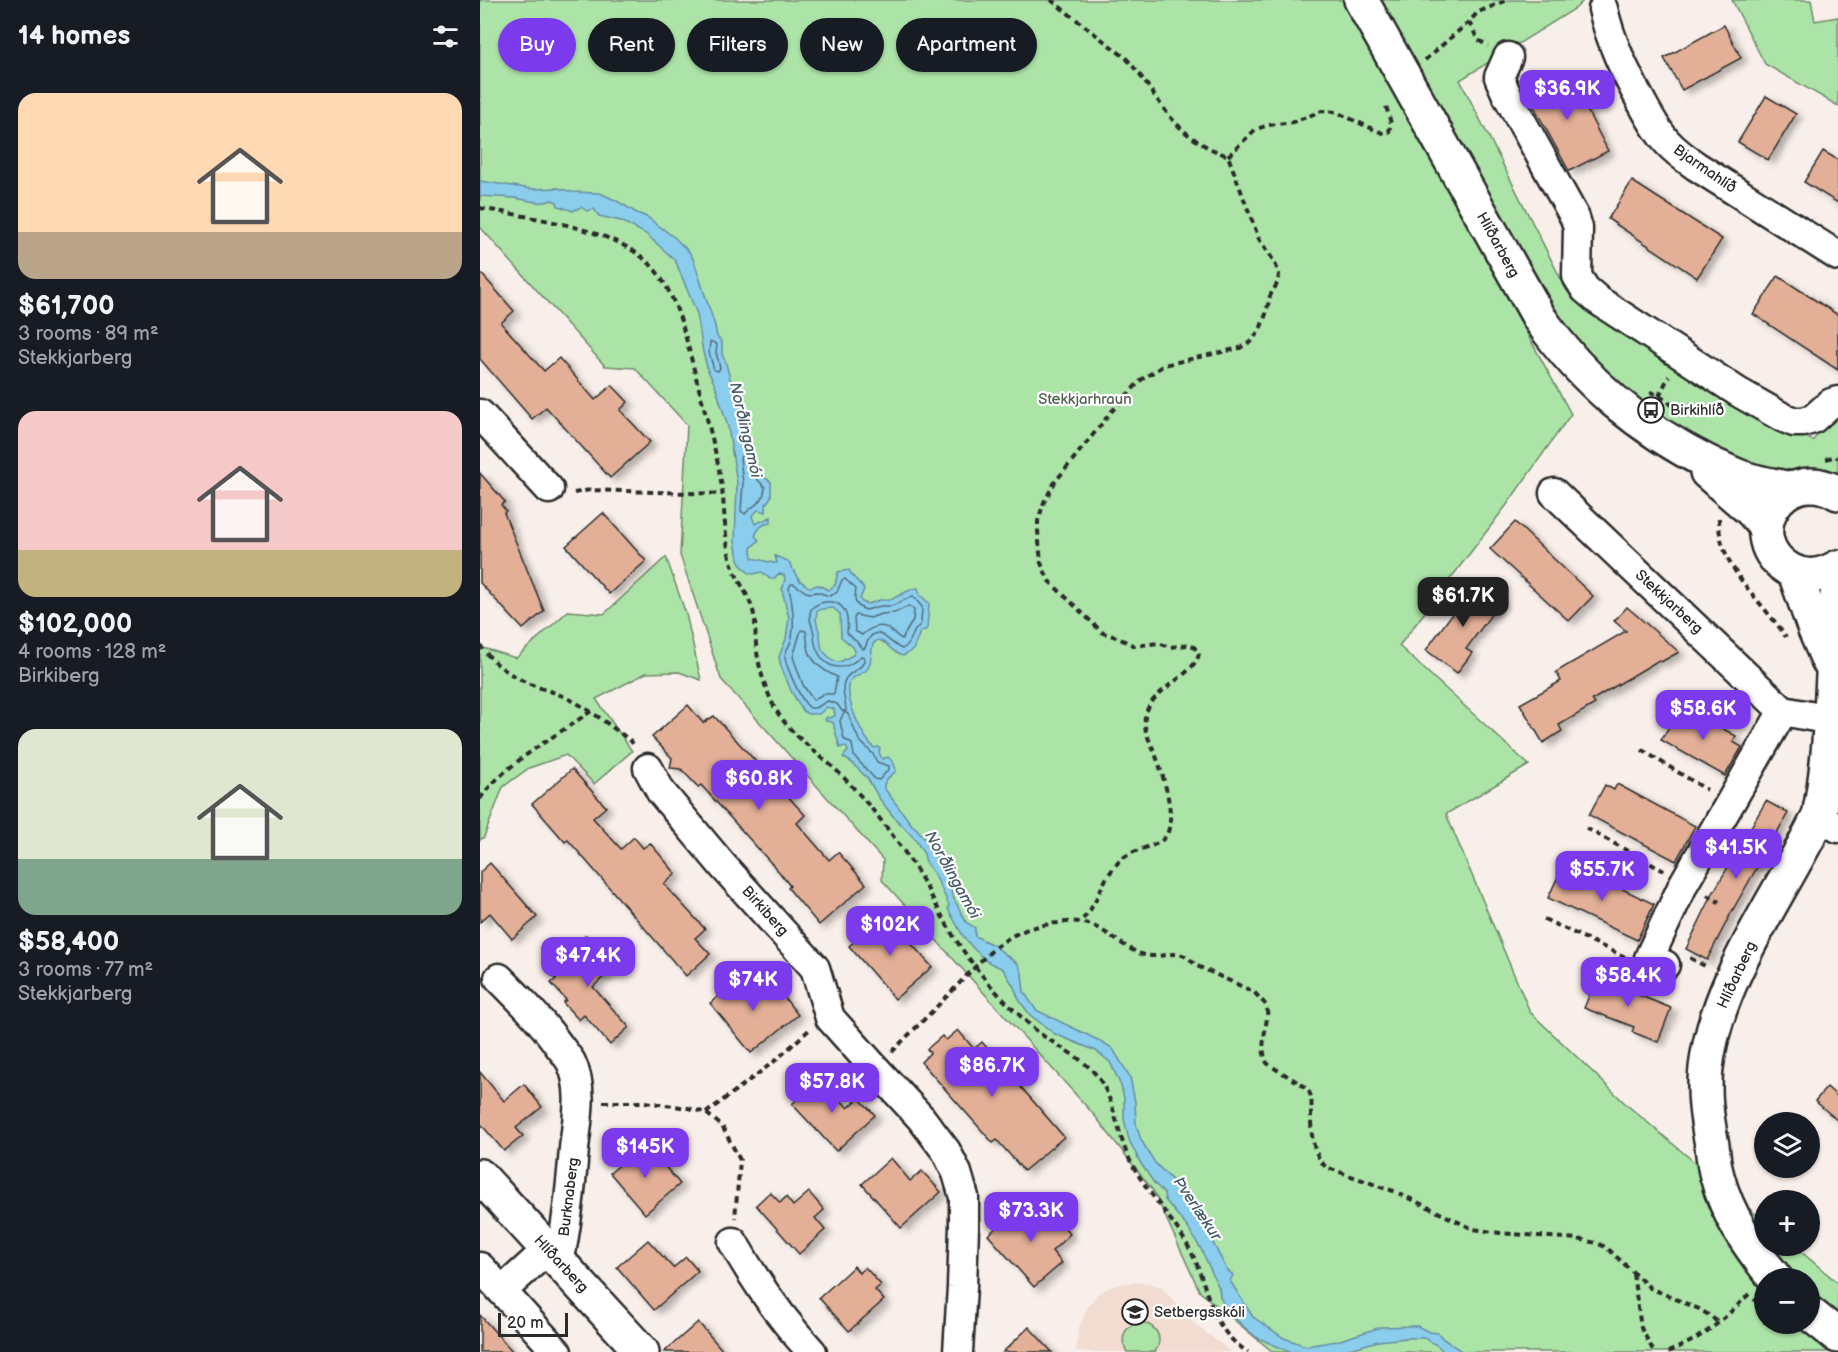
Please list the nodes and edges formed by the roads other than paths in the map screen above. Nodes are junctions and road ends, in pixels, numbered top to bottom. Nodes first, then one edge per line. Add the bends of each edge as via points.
1 (1361, 0) edge
2 (1603, 9) dead end
3 (1508, 57) dead end
4 (1838, 256) edge
5 (1838, 401) edge
6 (480, 414) edge
7 (1683, 450) junction
8 (549, 489) road end
9 (1792, 489) junction
10 (1554, 493) dead end
11 (1838, 493) edge
12 (1766, 527) junction
13 (1838, 567) edge
14 (1795, 573) junction
15 (1838, 590) edge
16 (1833, 669) junction
17 (1783, 711) junction
18 (1831, 720) junction
19 (648, 768) road end
20 (1828, 822) edge
21 (1657, 962) road end
22 (499, 978) dead end
23 (480, 1176) edge
24 (733, 1242) road end
25 (553, 1257) junction
26 (480, 1267) edge
27 (1758, 1268) edge
28 (502, 1291) junction
29 (1820, 1322) edge
30 (1838, 1336) edge
31 (557, 1352) edge
32 (642, 1352) edge
33 (812, 1352) edge
34 (957, 1352) edge

1 - 7 street, Hlíðarberg via 1556,342 1608,396
2 - 4 street, Bjarmahlíð via 1619,59 1666,141 1696,166
3 - 5 street via 1499,77 1575,218 1577,276 1586,289 1782,417 1803,422
6 - 8 street
7 - 9 street, Hlíðarberg via 1742,478
7 - 12 street, Hlíðarberg
9 - 11 street, Hlíðarberg via 1816,484
9 - 12 street via 1773,504
10 - 17 street, Stekkjarberg
12 - 14 street via 1773,555
13 - 14 street via 1817,576
14 - 16 street, Hlíðarberg
15 - 16 street, Hlíðarberg
16 - 18 street, Hlíðarberg
17 - 18 street
17 - 21 street via 1684,883
18 - 20 street, Hlíðarberg via 1824,792
19 - 34 street, Birkiberg via 661,792 815,968 830,1018 946,1151 963,1197
20 - 27 street, Hlíðarberg via 1732,980 1716,1021 1706,1067 1706,1116 1717,1177
22 - 25 street, Burknaberg via 533,1011 571,1061 576,1079 579,1102 568,1215
23 - 25 street, Hlíðarberg
24 - 33 street via 751,1275
25 - 28 street
25 - 32 street, Hlíðarberg
26 - 28 street
28 - 31 street
29 - 30 street

